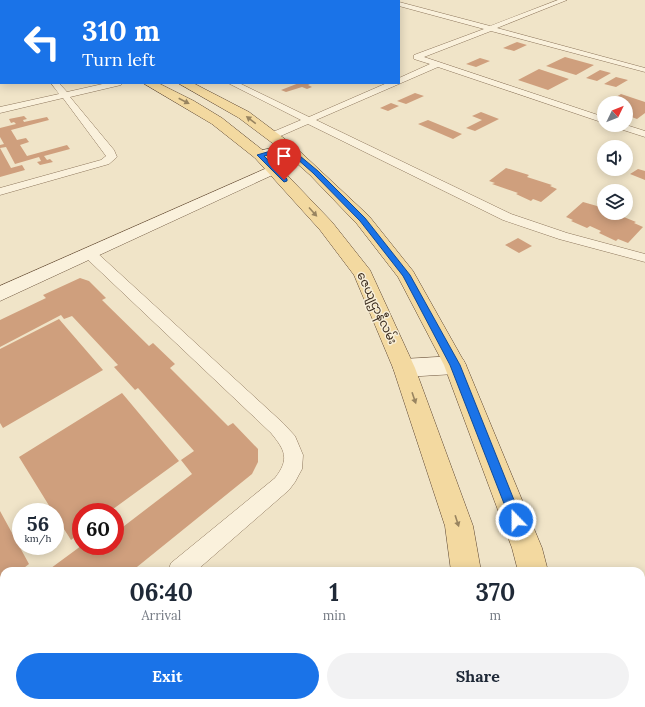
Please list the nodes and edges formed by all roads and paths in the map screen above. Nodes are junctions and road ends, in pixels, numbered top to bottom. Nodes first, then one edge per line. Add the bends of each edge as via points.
1 (564, 0) edge
2 (400, 4) edge
3 (491, 29) junction
4 (437, 64) junction
5 (645, 70) edge
6 (400, 81) edge
7 (56, 84) edge
8 (114, 84) edge
9 (151, 84) edge
10 (186, 84) edge
11 (234, 84) edge
12 (392, 84) edge
13 (65, 95) junction
14 (0, 110) edge
15 (597, 118) edge
16 (309, 120) junction
17 (633, 130) edge
18 (645, 134) edge
19 (272, 136) junction
20 (288, 148) junction
21 (267, 162) junction
22 (0, 192) edge
23 (89, 253) junction
24 (645, 258) edge
25 (0, 294) edge
26 (455, 365) junction
27 (404, 368) junction
28 (183, 567) edge
29 (465, 567) edge
30 (532, 567) edge

1 - 3 street
2 - 3 street
3 - 4 street via 416,57
3 - 5 street
4 - 6 street
4 - 15 street
7 - 13 street
8 - 13 street
9 -> 21 main road, ဇေယျဌာနီလမ်း via 217,121
19 -> 10 main road via 244,115
11 - 16 street
12 - 16 street
13 - 14 street
13 - 22 street via 112,157 105,162
16 - 19 street
16 - 24 street via 507,217 563,236
17 - 18 street
19 - 20 main road
20 - 21 street
20 - 26 main road via 363,220 406,275
21 - 23 street
21 -> 27 main road, ဇေယျဌာနီလမ်း via 326,226 363,274
23 - 25 street
23 - 28 street via 277,428 285,436 295,455 290,475 282,484
26 - 27 street
26 - 30 main road via 527,548
27 -> 29 main road, ဇေယျဌာနီလမ်း via 459,526

